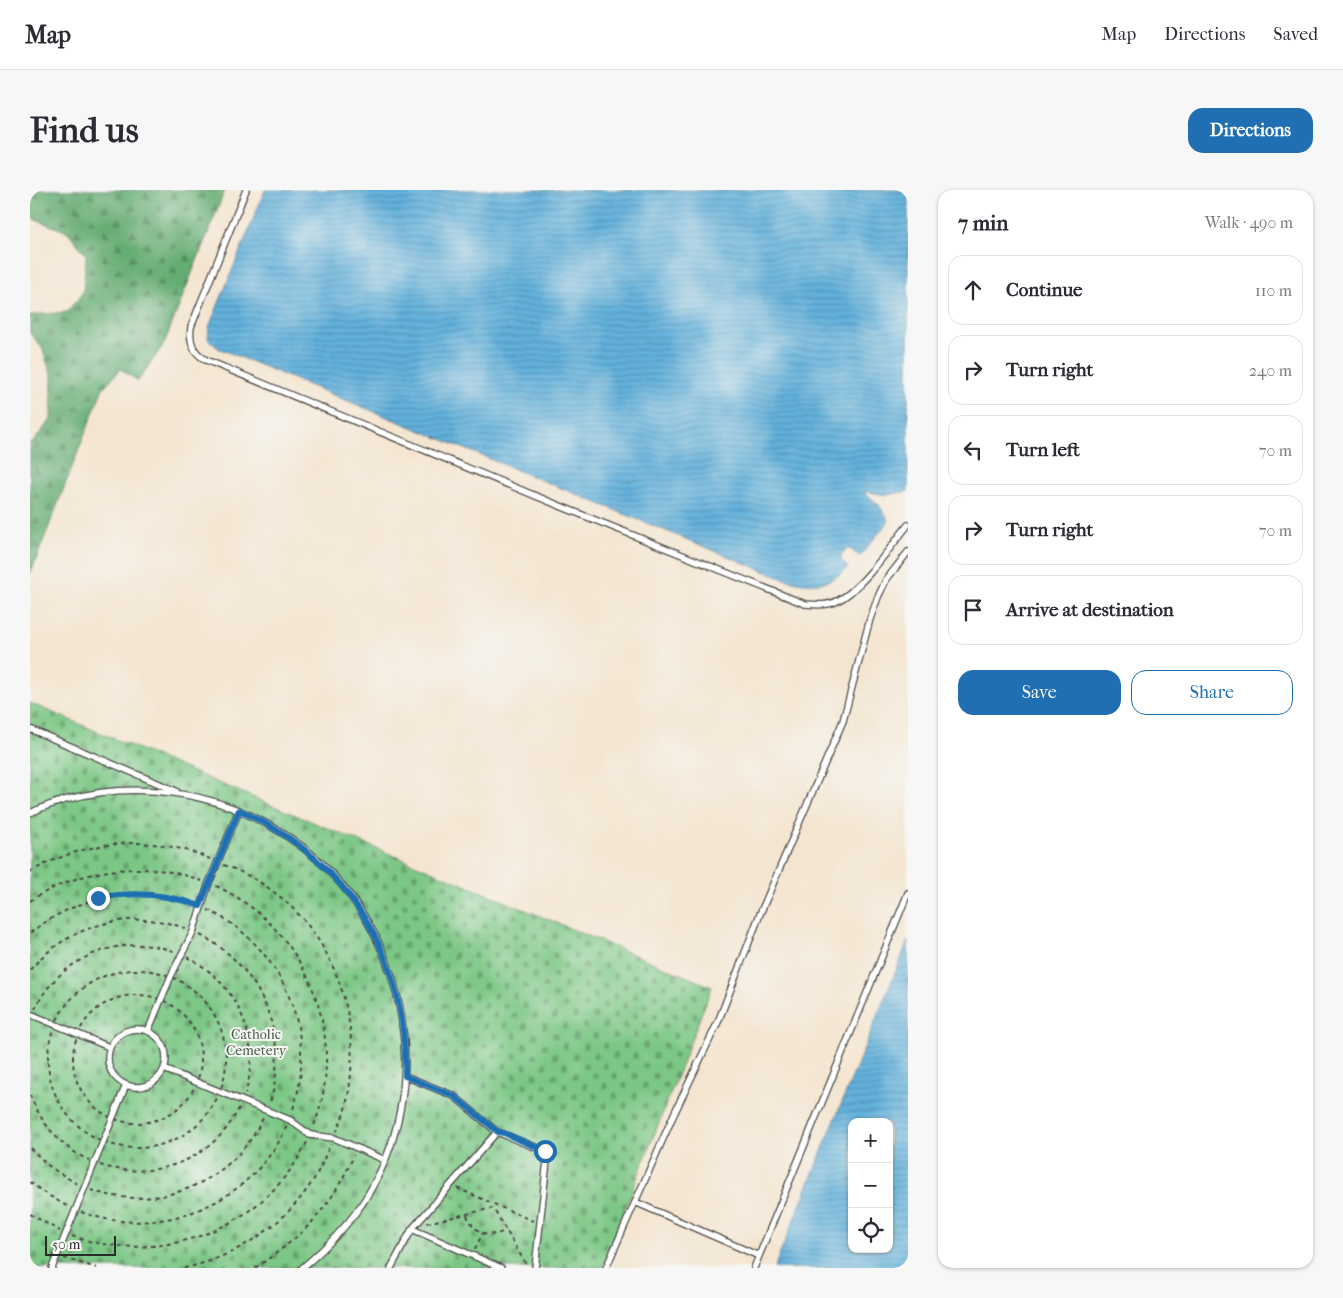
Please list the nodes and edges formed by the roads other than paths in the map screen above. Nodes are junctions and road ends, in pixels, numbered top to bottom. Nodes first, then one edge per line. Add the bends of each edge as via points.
1 (246, 190) edge
2 (908, 524) edge
3 (908, 552) edge
4 (30, 729) edge
5 (149, 779) junction
6 (141, 790) junction
7 (185, 794) junction
8 (239, 810) junction
9 (30, 813) edge
10 (908, 893) edge
11 (31, 1015) edge
12 (148, 1031) junction
13 (109, 1047) junction
14 (164, 1069) junction
15 (405, 1076) junction
16 (126, 1085) junction
17 (498, 1132) junction
18 (385, 1160) junction
19 (635, 1202) junction
20 (413, 1228) junction
21 (759, 1256) junction
22 (52, 1268) edge
23 (302, 1268) edge
24 (391, 1268) edge
25 (501, 1268) edge
26 (535, 1268) edge
27 (606, 1268) edge
28 (754, 1268) edge

1 - 2 lane via 191,327 190,342 194,351 206,360 805,604 830,604 848,594
3 - 19 lane via 886,580 878,597 843,721 760,914 718,1022
4 - 5 lane
5 - 6 lane
5 - 7 lane
6 - 7 lane
6 - 9 lane via 87,795
7 - 8 lane
8 - 12 lane via 200,906 193,932
8 - 15 lane via 269,825 310,854 346,889 365,917 381,946 397,993 405,1042
10 - 21 lane
11 - 13 lane
12 - 13 lane via 128,1030 114,1038
12 - 14 lane via 164,1047
13 - 16 lane via 110,1070
14 - 16 lane via 148,1085
14 - 18 lane via 290,1120 310,1135 334,1138
15 - 17 lane via 454,1096
15 - 18 lane via 398,1119
16 - 22 lane
17 - 20 lane
17 - 26 lane via 547,1154
18 - 23 lane via 367,1196 350,1220
19 - 21 lane
19 - 27 lane
20 - 24 lane
20 - 25 lane
21 - 28 lane

